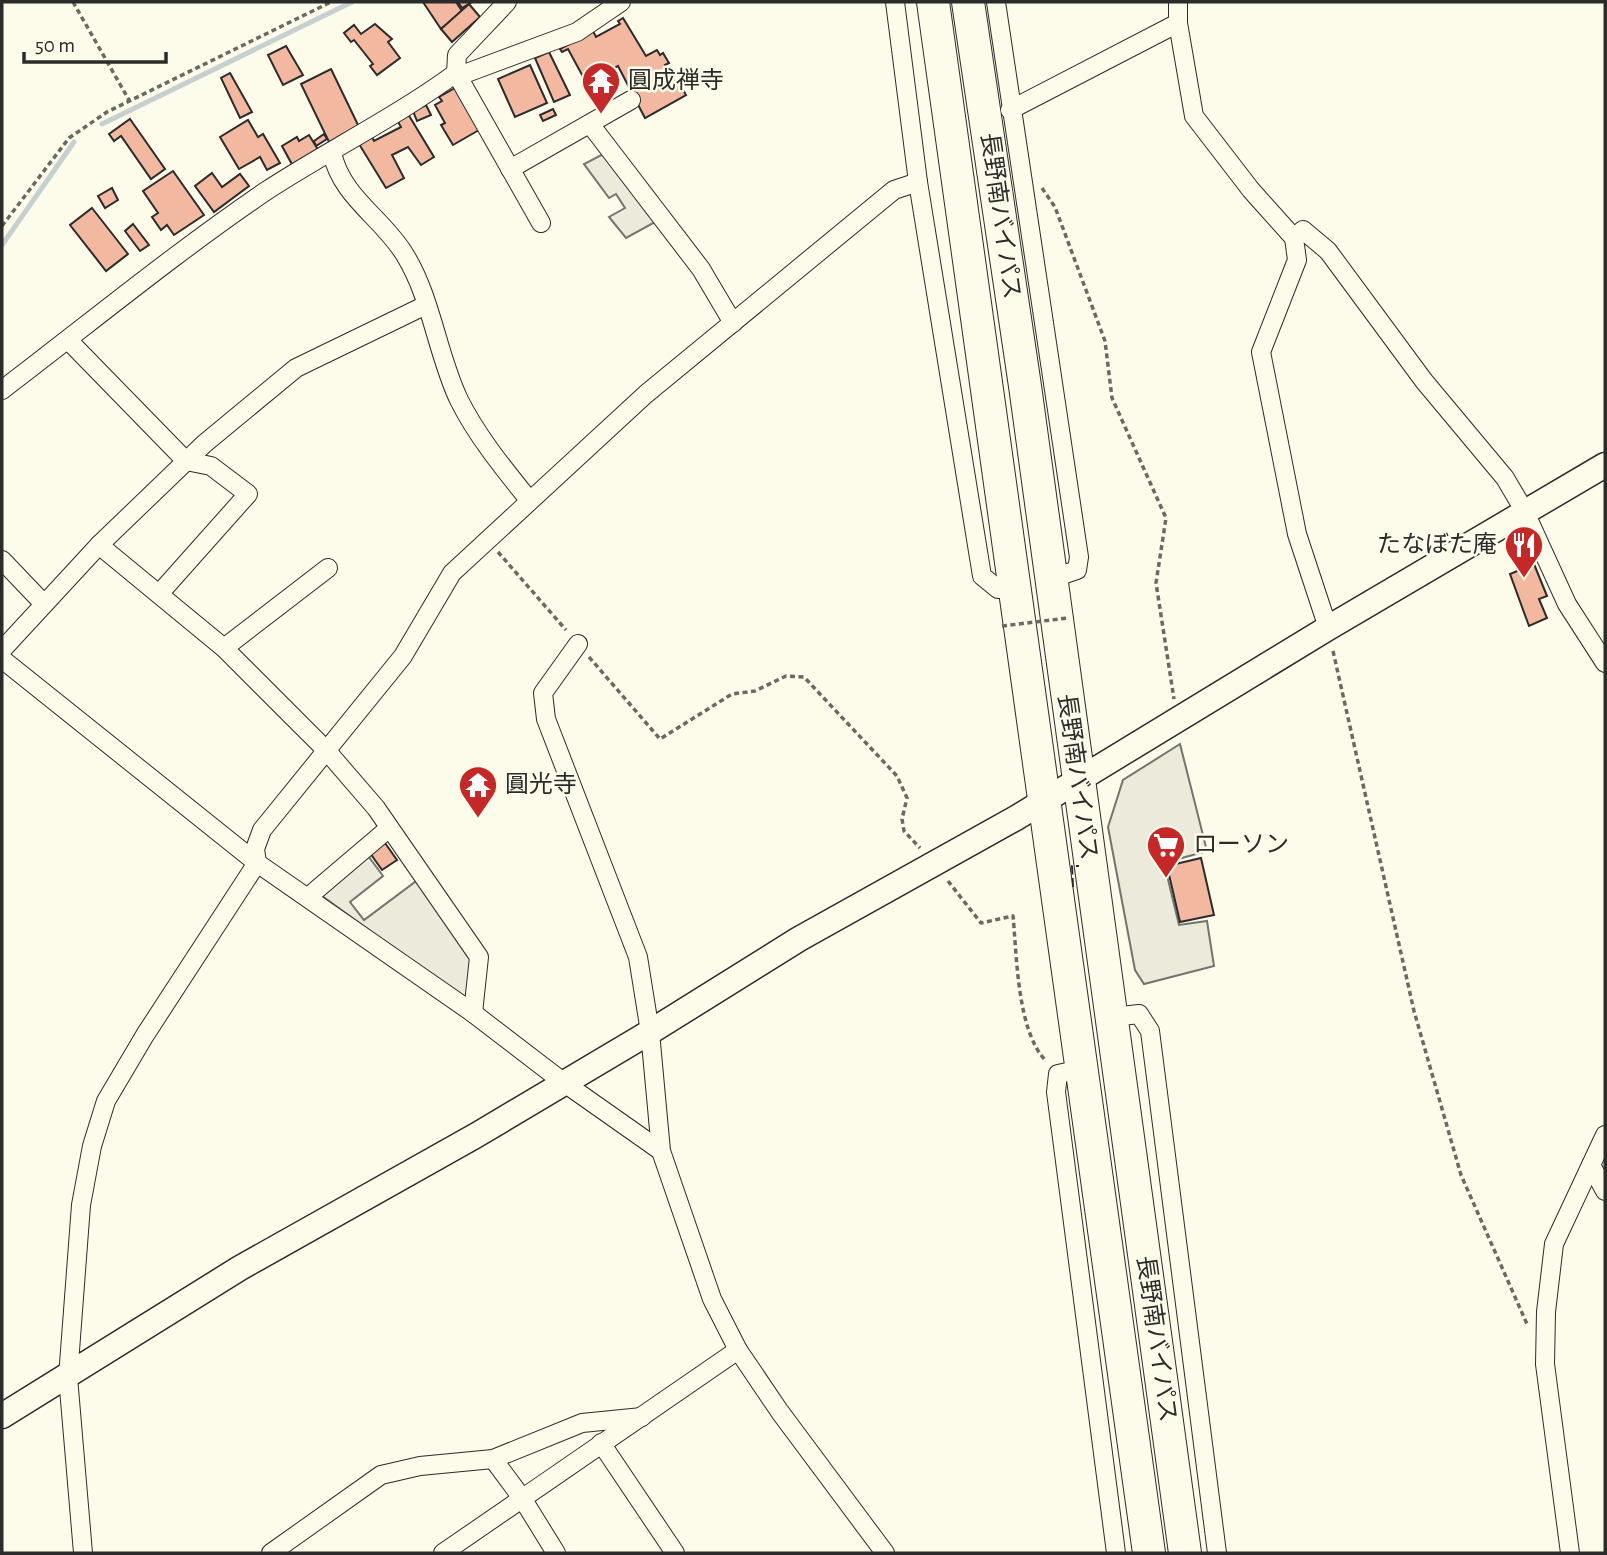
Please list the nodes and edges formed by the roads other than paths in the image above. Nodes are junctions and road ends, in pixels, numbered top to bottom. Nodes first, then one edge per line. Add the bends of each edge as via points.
1 (507, 2) edge
2 (621, 2) edge
3 (895, 2) edge
4 (933, 2) edge
5 (968, 2) edge
6 (996, 2) edge
7 (1178, 2) edge
8 (1178, 23) junction
9 (457, 73) junction
10 (631, 100) dead end
11 (1010, 110) junction
12 (590, 124) junction
13 (332, 153) junction
14 (510, 169) junction
15 (918, 182) junction
16 (541, 223) dead end
17 (1294, 238) junction
18 (426, 305) junction
19 (733, 323) junction
20 (68, 340) junction
21 (2, 390) edge
22 (186, 461) junction
23 (1605, 465) edge
24 (529, 500) junction
25 (1525, 512) junction
26 (99, 545) junction
27 (2, 559) edge
28 (328, 568) dead end
29 (1050, 579) junction
30 (1014, 586) junction
31 (159, 594) junction
32 (43, 603) junction
33 (1328, 628) junction
34 (578, 644) road end
35 (223, 648) junction
36 (2, 650) edge
37 (2, 659) edge
38 (1605, 663) edge
39 (326, 750) junction
40 (1077, 780) junction
41 (1044, 800) junction
42 (387, 829) junction
43 (257, 863) junction
44 (308, 897) junction
45 (473, 1013) junction
46 (1113, 1017) junction
47 (650, 1032) junction
48 (1069, 1071) junction
49 (563, 1082) junction
50 (1605, 1135) edge
51 (661, 1151) junction
52 (1591, 1165) junction
53 (1605, 1191) edge
54 (738, 1350) junction
55 (68, 1377) junction
56 (2, 1416) edge
57 (642, 1416) junction
58 (601, 1443) junction
59 (493, 1459) junction
60 (522, 1498) junction
61 (83, 1553) edge
62 (271, 1553) edge
63 (443, 1553) edge
64 (556, 1553) edge
65 (675, 1553) edge
66 (885, 1553) edge
67 (1116, 1553) edge
68 (1149, 1553) edge
69 (1185, 1553) edge
70 (1217, 1553) edge
71 (1570, 1553) edge

1 - 9 street via 457,55
2 - 9 street via 577,32
3 - 15 street
4 - 30 highway, 長野南バイパス
5 - 29 highway, 長野南バイパス
6 - 11 street
7 - 8 street
8 - 11 street
8 - 17 street via 1194,116
9 - 13 street via 406,110
9 - 14 street
10 - 12 street
11 - 29 street via 1079,557 1077,570
12 - 14 street
12 - 19 street via 701,269
13 - 18 street via 355,200 405,255
13 - 20 street via 270,189 169,259
14 - 16 street
15 - 19 street via 894,190
15 - 30 street via 982,576 998,589
17 - 25 street via 1303,230 1328,251 1424,381 1505,478
17 - 33 street via 1297,260 1261,352 1297,534
18 - 22 street via 296,368
18 - 24 street via 459,399
19 - 24 street
20 - 21 street
20 - 22 street
22 - 26 street
22 - 31 street via 211,466 248,494
23 - 25 street
24 - 39 street via 452,573 403,656
25 - 33 street
25 - 38 street via 1567,604
26 - 31 street
26 - 32 street
27 - 32 street
28 - 35 street
29 - 40 highway, 長野南バイパス
30 - 41 highway, 長野南バイパス
31 - 35 street
32 - 36 street
33 - 40 street
34 - 47 street via 543,693 546,719 638,957
35 - 39 street
37 - 43 street
39 - 42 street via 376,808
39 - 43 street via 262,830 255,849
40 - 41 street
40 - 46 highway, 長野南バイパス
41 - 47 street via 799,939
41 - 48 highway, 長野南バイパス
42 - 44 street
42 - 45 street via 479,957
43 - 44 street
43 - 55 street via 106,1101 81,1205
44 - 45 street
45 - 49 street
46 - 69 highway, 長野南バイパス
46 - 70 street via 1139,1014 1150,1031
47 - 49 street
47 - 51 street
48 - 67 street via 1056,1092
48 - 68 highway, 長野南バイパス
49 - 51 street
49 - 55 street via 240,1268
50 - 52 street
51 - 54 street via 712,1300
52 - 53 street
52 - 71 street via 1554,1244 1546,1312 1545,1364
54 - 57 street
54 - 66 street
55 - 56 street
55 - 61 street
57 - 58 street
57 - 59 street via 582,1423
58 - 60 street
58 - 65 street
59 - 60 street
59 - 62 street via 420,1465 381,1475
60 - 63 street
60 - 64 street

